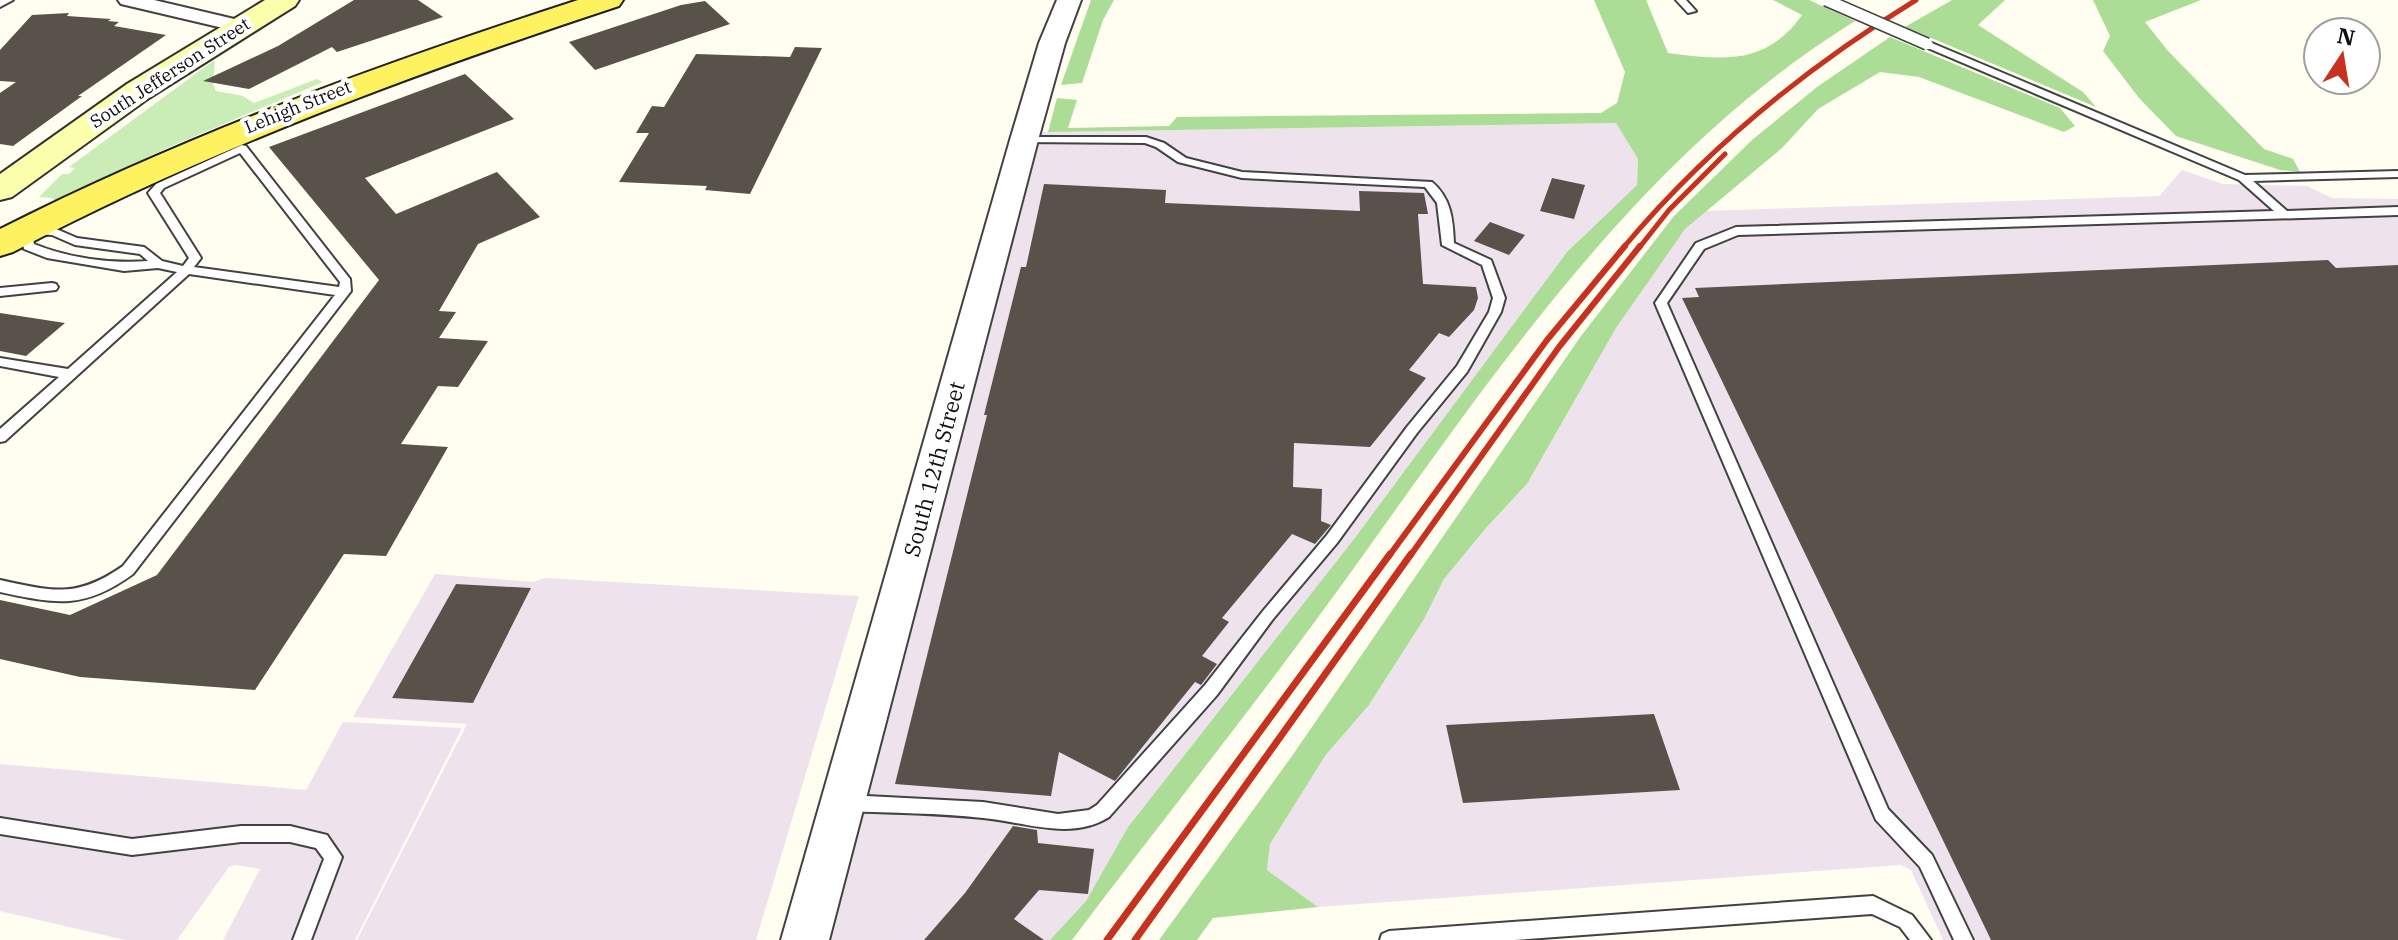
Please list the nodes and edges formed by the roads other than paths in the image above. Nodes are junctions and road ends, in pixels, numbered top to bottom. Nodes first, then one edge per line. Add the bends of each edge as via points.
1 (128, 0) edge
2 (285, 0) edge
3 (608, 0) edge
4 (1069, 0) edge
5 (1681, 0) edge
6 (1826, 0) edge
7 (1691, 11) dead end
8 (240, 26) junction
9 (1024, 140) junction
10 (58, 149) junction
11 (2398, 174) edge
12 (2243, 178) junction
13 (0, 190) edge
14 (2398, 211) edge
15 (2285, 215) junction
16 (7, 222) edge
17 (158, 264) junction
18 (186, 270) junction
19 (52, 287) dead end
20 (345, 287) junction
21 (0, 292) edge
22 (0, 362) edge
23 (70, 374) junction
24 (0, 437) edge
25 (0, 586) edge
26 (842, 803) junction
27 (0, 826) edge
28 (302, 940) edge
29 (805, 940) edge
30 (1389, 940) edge
31 (1922, 940) edge
32 (1964, 940) edge

1 - 8 street
2 - 8 main road, South Jefferson Street
3 - 16 main road, Lehigh Street via 305,103
4 - 9 street, South 12th Street
5 - 7 lane
6 - 12 lane, bridge
8 - 10 main road, South Jefferson Street
9 - 26 street, South 12th Street
9 - 26 lane via 1146,140 1182,160 1242,175 1428,184 1444,205 1448,245 1487,263 1499,298 1462,369 1332,539 1211,690 1103,811 1092,818 1058,822 983,810
10 - 13 main road, South Jefferson Street
10 - 16 main road, South Jefferson Street via 11,189
11 - 12 lane
12 - 15 lane
14 - 15 lane
15 - 32 lane via 1736,231 1700,246 1661,303 1882,814 1926,861
16 - 17 lane via 75,241 144,251
16 - 17 lane via 28,246 47,254 124,267
17 - 18 lane
18 - 20 lane
18 - 20 lane via 195,258 154,193 242,148
18 - 23 lane
19 - 21 lane
20 - 25 lane via 128,570 83,596 48,596
22 - 23 lane
23 - 24 lane
26 - 29 street, South 12th Street
27 - 28 lane via 132,847 241,834 290,834 321,841 333,857
30 - 31 lane via 1873,905 1906,921

